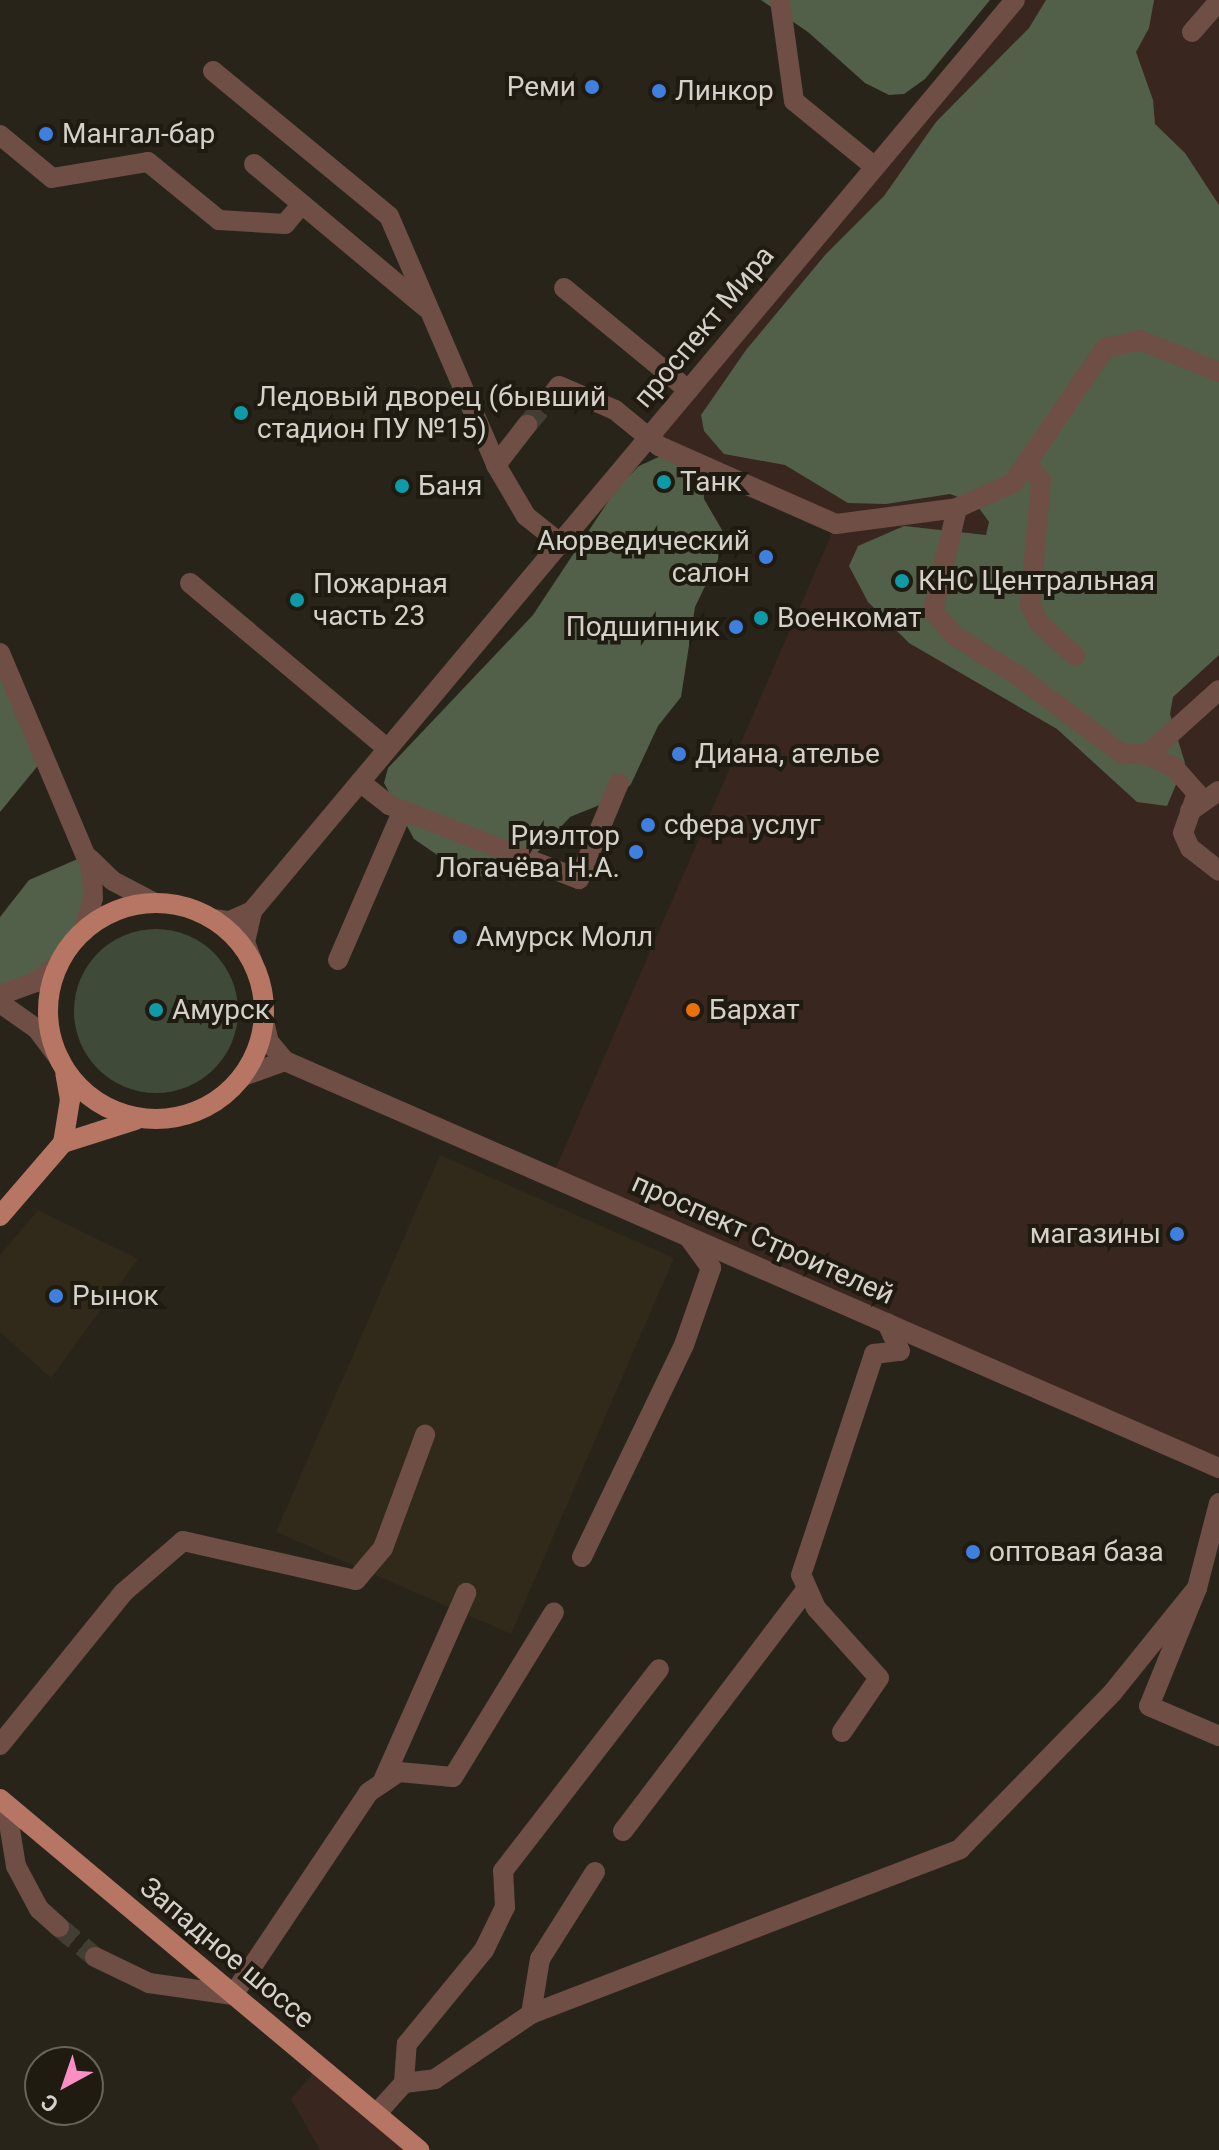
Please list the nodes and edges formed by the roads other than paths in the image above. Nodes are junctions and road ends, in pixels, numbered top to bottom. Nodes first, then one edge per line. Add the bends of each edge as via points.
1 (780, 0) edge
2 (1015, 0) edge
3 (1219, 1) edge
4 (1192, 32) dead end
5 (213, 71) dead end
6 (4, 147) edge
7 (254, 164) dead end
8 (875, 167) junction
9 (302, 204) junction
10 (564, 288) dead end
11 (429, 310) junction
12 (1219, 372) edge
13 (688, 390) junction
14 (552, 395) dead end
15 (527, 425) tunnel mouth
16 (648, 437) junction
17 (1027, 463) junction
18 (496, 465) junction
19 (957, 508) junction
20 (560, 543) junction
21 (190, 583) dead end
22 (0, 653) edge
23 (1075, 656) dead end
24 (1219, 690) edge
25 (388, 749) junction
26 (1147, 755) junction
27 (360, 782) junction
28 (619, 783) dead end
29 (1219, 791) edge
30 (403, 810) junction
31 (1190, 811) junction
32 (87, 855) junction
33 (1219, 871) edge
34 (155, 903) junction
35 (252, 911) junction
36 (213, 919) junction
37 (83, 932) junction
38 (338, 960) dead end
39 (253, 963) junction
40 (59, 964) junction
41 (0, 995) edge
42 (0, 1003) edge
43 (264, 1021) junction
44 (60, 1060) junction
45 (285, 1061) junction
46 (243, 1076) junction
47 (157, 1120) junction
48 (63, 1143) junction
49 (0, 1216) edge
50 (687, 1236) junction
51 (887, 1323) junction
52 (425, 1435) dead end
53 (1219, 1468) edge
54 (1219, 1503) edge
55 (582, 1557) dead end
56 (1197, 1588) junction
57 (807, 1589) junction
58 (466, 1593) dead end
59 (554, 1612) dead end
60 (659, 1669) dead end
61 (842, 1732) dead end
62 (1219, 1736) edge
63 (0, 1745) edge
64 (382, 1783) junction
65 (3, 1802) edge
66 (623, 1831) dead end
67 (595, 1872) dead end
68 (59, 1927) tunnel mouth
69 (95, 1957) tunnel mouth
70 (233, 1995) junction
71 (531, 2014) junction
72 (404, 2083) junction
73 (376, 2114) junction
74 (419, 2150) edge

1 - 8 street via 794,101
2 - 8 street, проспект Мира
3 - 4 street
5 - 11 street via 389,216
6 - 9 street via 52,178 148,162 219,220 285,224
7 - 9 street
8 - 13 street, проспект Мира
9 - 11 street
10 - 13 street
11 - 18 street
12 - 17 street via 1140,340 1105,348
13 - 16 street, проспект Мира
14 - 16 street via 559,386 615,410
15 - 18 street
16 - 19 street via 836,524
16 - 20 street, проспект Мира
17 - 19 street via 1013,483
17 - 23 street via 1041,480 1030,605 1039,623
18 - 20 street via 526,516
19 - 26 street via 933,611 955,636 1121,753
20 - 25 street, проспект Мира
21 - 25 street
22 - 32 street
24 - 26 street
25 - 27 street, проспект Мира
26 - 31 street via 1188,779 1197,793
27 - 30 street
27 - 35 street, проспект Мира
28 - 30 street via 579,879
29 - 31 street
30 - 38 street
31 - 33 street via 1183,833 1190,848
32 - 34 street via 113,881
32 - 37 street via 93,898
34 - 36 main road
34 - 37 main road via 116,911
35 - 36 street via 230,921
35 - 39 street via 245,942
36 - 39 main road
37 - 40 main road
39 - 43 main road
40 - 41 street via 36,982
40 - 44 main road via 48,1002
42 - 44 street via 37,1029
43 - 45 street via 269,1042
43 - 46 main road
44 - 47 main road via 100,1104
44 - 48 main road via 70,1100
45 - 46 street
45 - 50 street, проспект Строителей
46 - 47 main road via 196,1112
47 - 48 main road via 104,1126
48 - 49 main road
50 - 51 street, проспект Строителей
50 - 55 street via 711,1268 684,1345
51 - 53 street, проспект Строителей
51 - 57 street via 900,1351 874,1354 801,1575
52 - 63 street via 383,1548 356,1580 183,1541 124,1592
54 - 56 street
56 - 62 street via 1149,1706
56 - 71 street via 1113,1692 960,1849
57 - 61 street via 816,1608 879,1678
57 - 66 street
58 - 64 street
59 - 64 street via 453,1777 399,1772
60 - 72 street via 503,1871 505,1907 484,1950 407,2044
64 - 70 street via 369,1792
65 - 68 street via 16,1866 39,1909
65 - 70 main road, Западное шоссе
67 - 71 street via 540,1959
69 - 70 street via 149,1983
70 - 73 main road, Западное шоссе
71 - 72 street via 435,2079
72 - 73 street
73 - 74 main road, Западное шоссе

